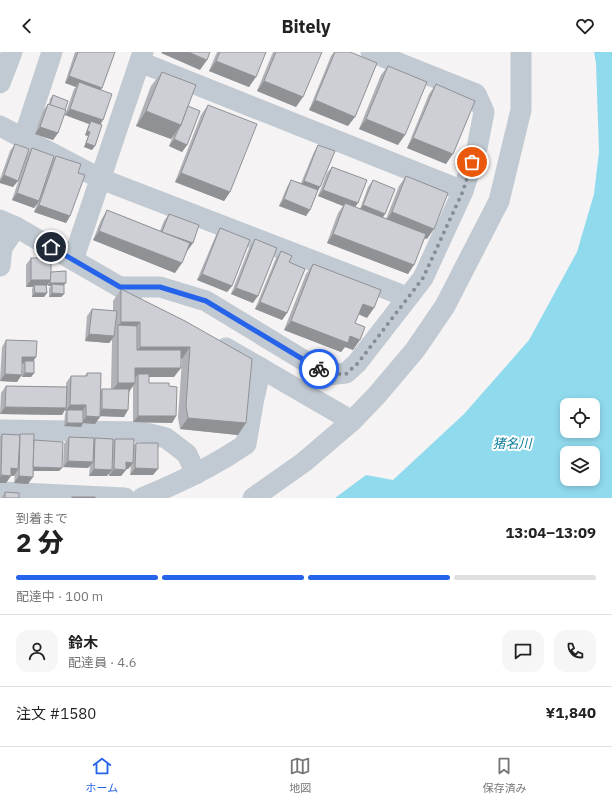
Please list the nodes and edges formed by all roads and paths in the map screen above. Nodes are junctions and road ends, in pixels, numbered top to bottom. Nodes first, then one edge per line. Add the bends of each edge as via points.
1 (12, 52) edge
2 (52, 52) edge
3 (371, 52) edge
4 (521, 52) edge
5 (142, 57) edge
6 (0, 83) edge
7 (0, 126) edge
8 (24, 137) junction
9 (101, 179) junction
10 (463, 191) junction
11 (8, 224) edge
12 (73, 260) junction
13 (0, 266) edge
14 (120, 287) junction
15 (407, 297) junction
16 (154, 306) edge
17 (208, 337) edge
18 (262, 368) junction
19 (352, 420) junction
20 (0, 430) edge
21 (196, 474) junction
22 (0, 492) edge
23 (125, 498) edge
24 (142, 498) edge
25 (253, 498) edge

1 - 6 street
2 - 8 street
3 - 10 street via 476,94 484,112 477,148
4 - 19 street via 521,110 499,201 445,306 415,350
5 - 9 street
5 - 10 street
7 - 8 street
8 - 9 street
9 - 12 street
9 - 15 street
10 - 15 street via 423,278
11 - 12 street
11 - 13 street
12 - 14 street
14 - 15 street via 160,287 206,301 328,374 346,374 358,363
14 - 16 street
17 - 18 street
18 - 19 street
18 - 21 street via 246,444
19 - 25 street via 304,462
20 - 21 street via 142,432 166,438 187,454
21 - 24 street
22 - 23 street

